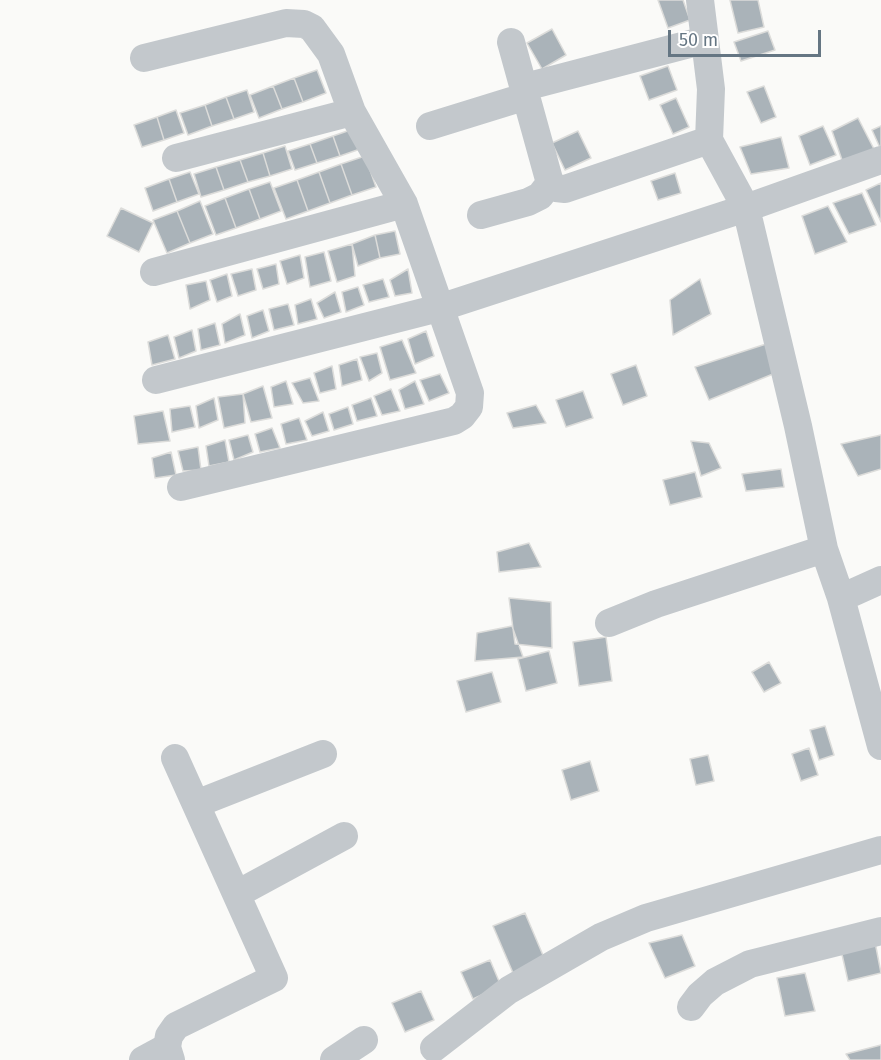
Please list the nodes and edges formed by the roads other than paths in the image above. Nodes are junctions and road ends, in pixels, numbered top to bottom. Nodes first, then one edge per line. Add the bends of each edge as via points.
1 (699, 0) edge
2 (705, 40) junction
3 (511, 42) dead end
4 (144, 58) dead end
5 (526, 92) junction
6 (352, 112) junction
7 (430, 126) dead end
8 (709, 140) junction
9 (176, 158) dead end
10 (881, 160) edge
11 (550, 183) junction
12 (404, 204) junction
13 (746, 208) junction
14 (482, 215) dead end
15 (154, 272) dead end
16 (439, 308) junction
17 (156, 380) dead end
18 (181, 487) dead end
19 (824, 549) junction
20 (881, 580) edge
21 (841, 598) junction
22 (609, 623) dead end
23 (874, 685) edge
24 (881, 746) edge
25 (323, 754) dead end
26 (175, 758) dead end
27 (196, 804) junction
28 (344, 836) dead end
29 (881, 850) edge
30 (237, 894) junction
31 (881, 931) edge
32 (691, 1007) dead end
33 (364, 1040) dead end
34 (434, 1048) dead end
35 (160, 1056) edge
36 (334, 1060) edge

1 - 2 street
2 - 5 street
2 - 8 street via 711,89
3 - 5 street
4 - 6 street via 286,23 304,24 312,28 331,54
5 - 7 street
5 - 11 street
6 - 9 street
6 - 12 street
8 - 11 street via 565,189
8 - 13 street
10 - 13 street
11 - 14 street via 540,196 528,202
12 - 15 street
12 - 16 street
13 - 16 street
13 - 19 street
16 - 17 street
16 - 18 street via 470,393 469,407 462,416
19 - 21 street
19 - 22 street
20 - 21 street
21 - 23 street
23 - 24 street
25 - 27 street
26 - 27 street
27 - 30 street
28 - 30 street
29 - 34 street via 646,918 601,937 509,990
30 - 35 street via 274,978 176,1026
31 - 32 street via 750,964 715,982
33 - 36 street

